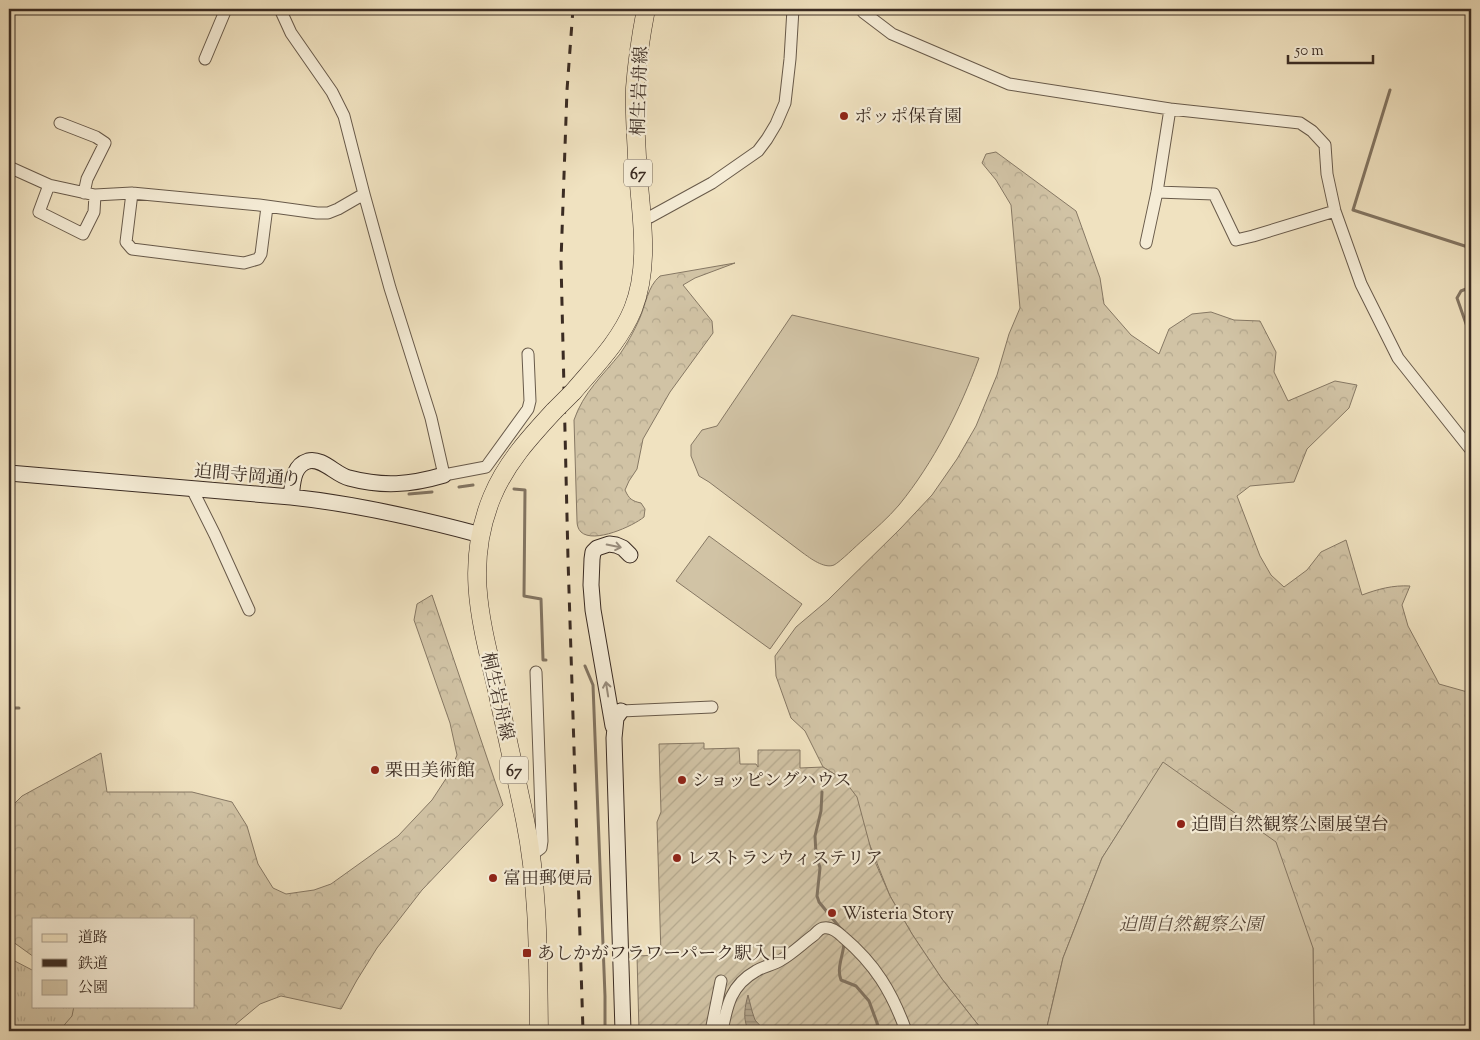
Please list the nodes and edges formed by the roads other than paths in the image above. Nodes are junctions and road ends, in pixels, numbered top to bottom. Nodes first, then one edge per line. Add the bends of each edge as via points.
1 (226, 9) edge
2 (280, 9) edge
3 (646, 9) edge
4 (793, 9) edge
5 (861, 9) edge
6 (205, 59) dead end
7 (1170, 108) junction
8 (60, 123) dead end
9 (9, 167) edge
10 (50, 184) junction
11 (1157, 192) junction
12 (132, 193) junction
13 (89, 194) junction
14 (364, 194) junction
15 (268, 207) junction
16 (1335, 211) junction
17 (641, 219) junction
18 (1146, 243) dead end
19 (528, 354) dead end
20 (1471, 450) edge
21 (9, 474) edge
22 (444, 475) junction
23 (192, 489) junction
24 (291, 497) junction
25 (481, 535) junction
26 (630, 555) dead end
27 (249, 610) dead end
28 (536, 672) dead end
29 (712, 707) dead end
30 (621, 711) joint
31 (614, 738) junction
32 (530, 852) junction
33 (734, 989) junction
34 (539, 1031) edge
35 (623, 1031) edge
36 (711, 1031) edge
37 (722, 1031) edge
38 (906, 1031) edge

1 - 6 street
2 - 14 street via 291,33 339,104
3 - 17 main road, 桐生岩舟線 / 67 via 635,89
4 - 17 street via 785,103 767,139 758,151 712,183
5 - 7 street via 892,34 1009,84
7 - 11 street
7 - 16 street via 1300,123 1325,146
8 - 13 street via 105,143 86,179
9 - 10 street
10 - 13 street
10 - 13 street via 39,212 83,234 94,212
11 - 16 street via 1214,194 1236,240
11 - 18 street
12 - 13 street
12 - 15 street
12 - 15 street via 126,242 132,249 244,263 258,259 261,254
14 - 15 street via 328,213
14 - 22 street via 431,418
16 - 20 street via 1361,284 1398,358
17 - 25 main road, 桐生岩舟線 / 67, bridge via 642,266 634,308 614,343 574,392 520,449 499,481
19 - 22 street via 528,409 486,467
21 - 23 street, 迫間寺岡通り
22 - 24 street via 410,483 384,484 349,478 319,462 309,461 294,475
23 - 24 street, 迫間寺岡通り
23 - 27 street
24 - 25 street, 迫間寺岡通り via 385,511
25 - 32 main road, 桐生岩舟線 / 67 via 476,573 478,596
31 -> 26 street via 594,610 592,560 593,552 602,545 616,545
28 - 32 street via 542,841 541,848
29 - 30 street
30 - 31 street via 616,718
31 - 35 street
32 - 34 main road, 桐生岩舟線 / 67
33 - 36 street via 719,978
33 - 37 street
33 - 38 street via 757,970 796,950 820,928 829,928 851,943 874,967 897,1007

